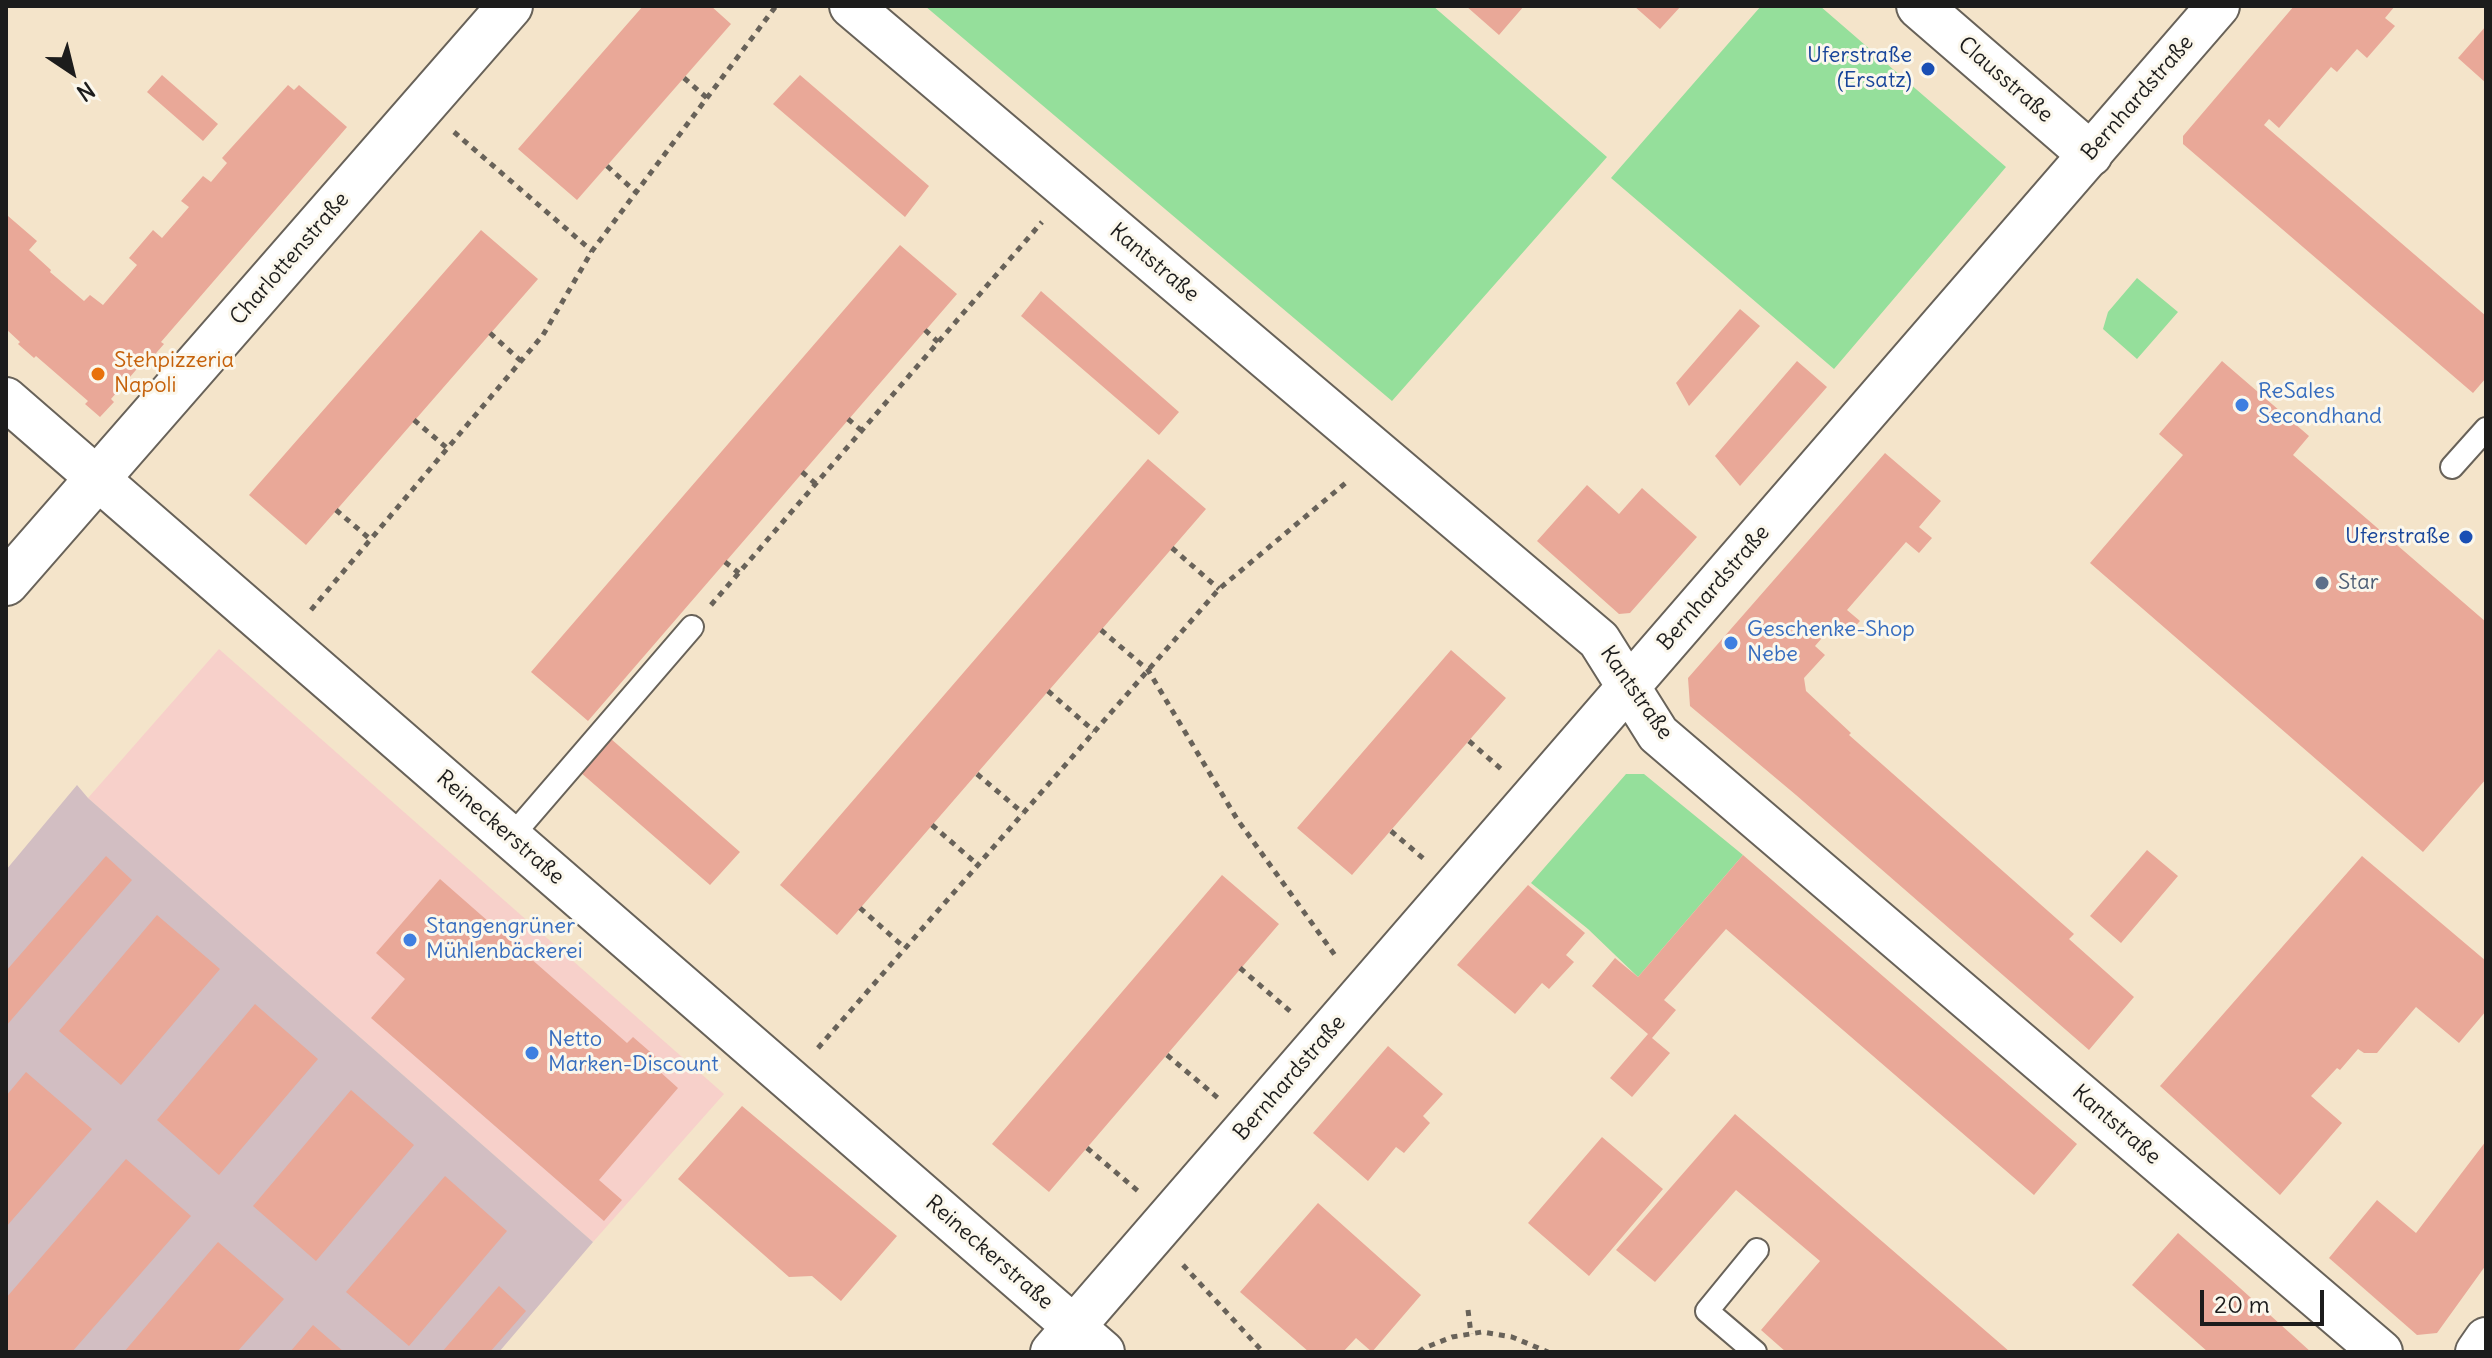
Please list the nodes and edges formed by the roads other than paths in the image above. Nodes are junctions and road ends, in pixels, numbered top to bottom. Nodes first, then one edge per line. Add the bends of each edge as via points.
1 (510, 6) edge
2 (851, 6) edge
3 (1919, 6) edge
4 (2218, 6) edge
5 (2090, 154) junction
6 (6, 399) edge
7 (2486, 429) edge
8 (2452, 467) dead end
9 (98, 478) junction
10 (6, 583) edge
11 (692, 627) road end
12 (1629, 687) junction
13 (511, 837) junction
14 (1757, 1250) dead end
15 (2486, 1339) edge
16 (1077, 1344) edge
17 (1755, 1352) edge
18 (2381, 1352) edge
19 (2477, 1352) edge

1 - 9 street, Charlottenstraße
2 - 12 street, Kantstraße via 1599,640
3 - 5 street, Clausstraße
4 - 5 street, Bernhardstraße
5 - 12 street, Bernhardstraße
6 - 9 street, Reineckerstraße
7 - 8 lane
9 - 10 street, Charlottenstraße
9 - 13 street, Reineckerstraße
11 - 13 lane
12 - 16 street, Bernhardstraße via 1169,1217
12 - 18 street, Kantstraße via 1658,734
13 - 16 street, Reineckerstraße via 790,1080
14 - 17 lane via 1707,1311
15 - 19 street

